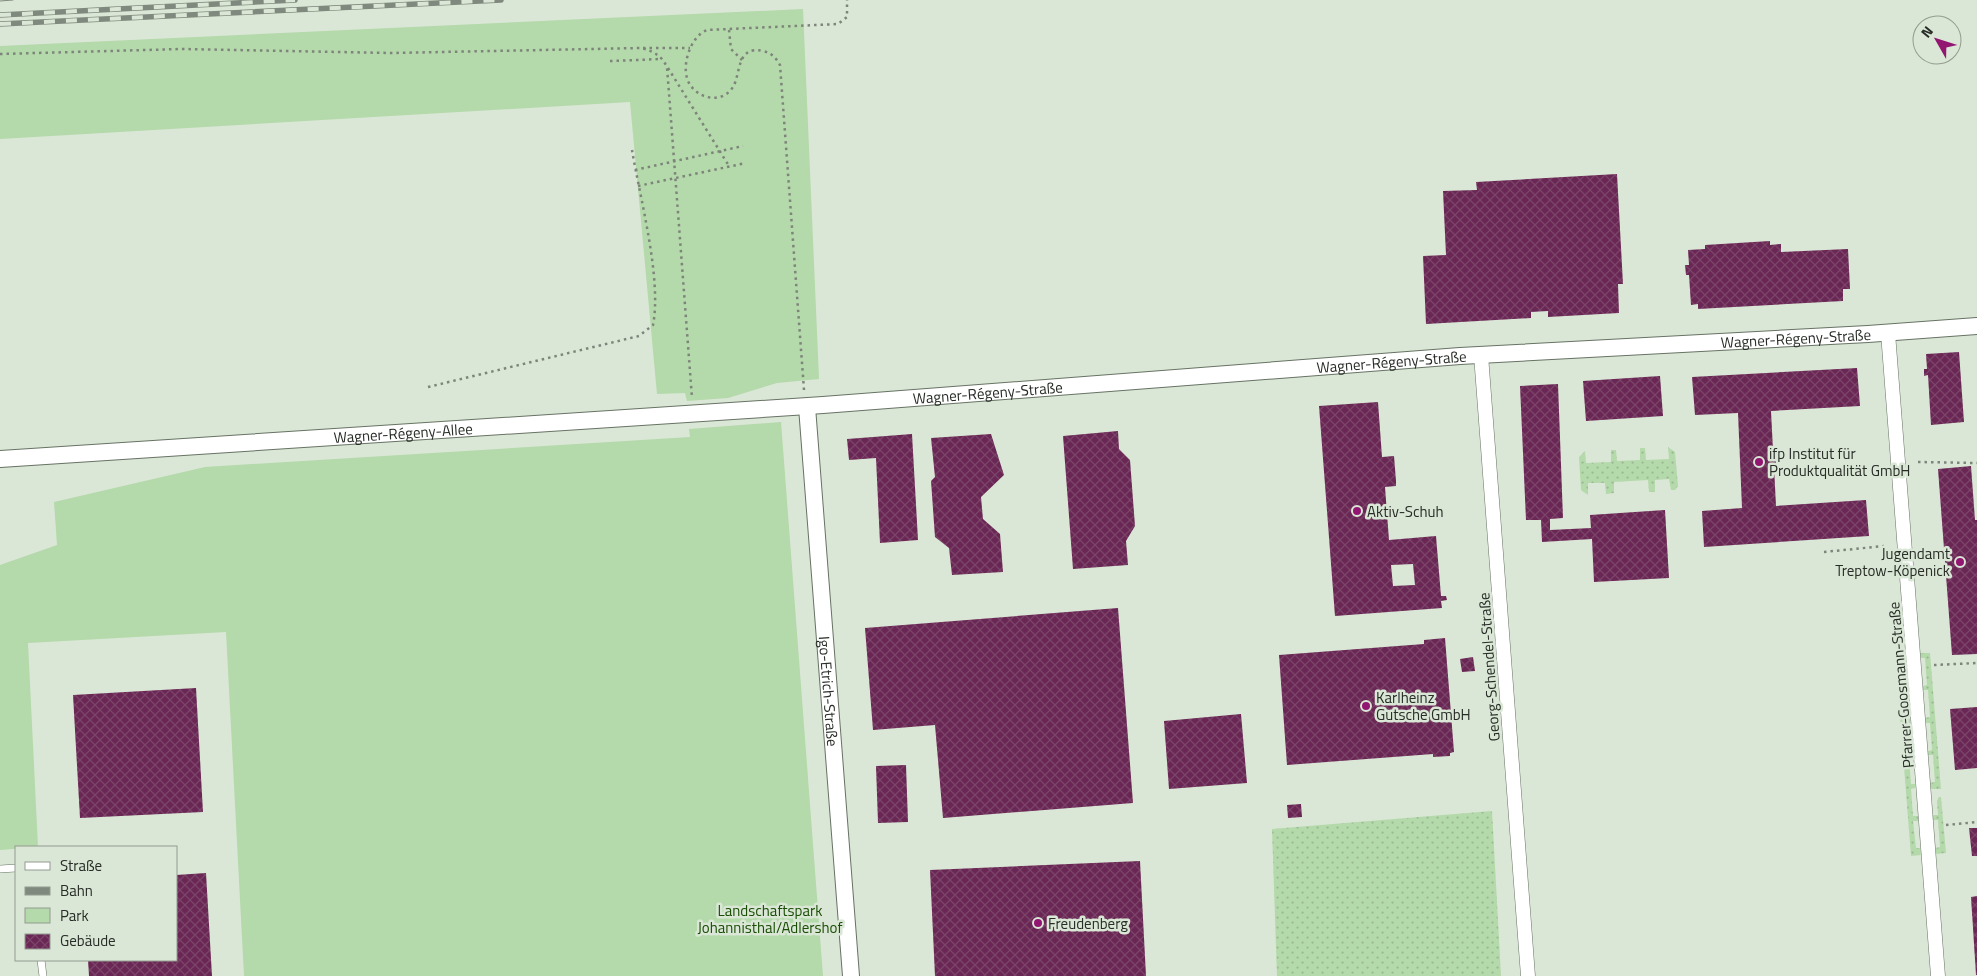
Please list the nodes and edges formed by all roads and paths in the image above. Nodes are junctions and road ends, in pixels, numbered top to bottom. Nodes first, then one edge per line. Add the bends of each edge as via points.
1 (847, 0) edge
2 (729, 30) junction
3 (642, 48) junction
4 (690, 48) junction
5 (0, 54) edge
6 (663, 59) junction
7 (742, 60) junction
8 (610, 61) dead end
9 (667, 67) junction
10 (743, 146) dead end
11 (632, 150) dead end
12 (720, 151) junction
13 (673, 161) junction
14 (746, 162) dead end
15 (730, 166) junction
16 (635, 170) junction
17 (675, 178) junction
18 (638, 186) junction
19 (1977, 326) edge
20 (1888, 333) junction
21 (1480, 355) junction
22 (803, 383) dead end
23 (428, 387) dead end
24 (807, 406) junction
25 (693, 414) junction
26 (0, 459) edge
27 (1918, 462) dead end
28 (1977, 463) edge
29 (1884, 546) dead end
30 (1824, 552) dead end
31 (1977, 663) edge
32 (1934, 665) dead end
33 (1977, 822) edge
34 (1946, 825) dead end
35 (0, 868) edge
36 (15, 868) edge
37 (42, 961) edge
38 (43, 976) edge
39 (851, 976) edge
40 (1528, 976) edge
41 (1938, 976) edge

1 - 2 path via 847,17 838,24
2 - 4 path via 701,33
2 - 7 path via 731,49
3 - 4 path
3 - 5 path via 392,53 182,50
3 - 6 path
4 - 7 path via 687,79 700,95 707,98 719,98 730,91
6 - 8 path
6 - 9 path
7 - 22 path via 753,51 766,52 777,59 782,71
9 - 12 path
9 - 13 path
10 - 12 path
11 - 16 path
12 - 13 path
12 - 15 path
13 - 16 path
13 - 17 path
14 - 15 path
15 - 17 path
16 - 18 path
17 - 18 path
17 - 25 path
18 - 23 path via 650,249 653,325 639,336
19 - 20 street, Wagner-Régeny-Straße
20 - 21 street, Wagner-Régeny-Straße
20 - 41 street, Pfarrer-Goosmann-Straße
21 - 24 street, Wagner-Régeny-Straße
21 - 40 street, Georg-Schendel-Straße
24 - 25 street, Wagner-Régeny-Allee
24 - 39 street, Igo-Etrich-Straße
25 - 26 street, Wagner-Régeny-Allee
27 - 28 path
29 - 30 path
31 - 32 path
33 - 34 path
35 - 36 lane
37 - 38 lane

